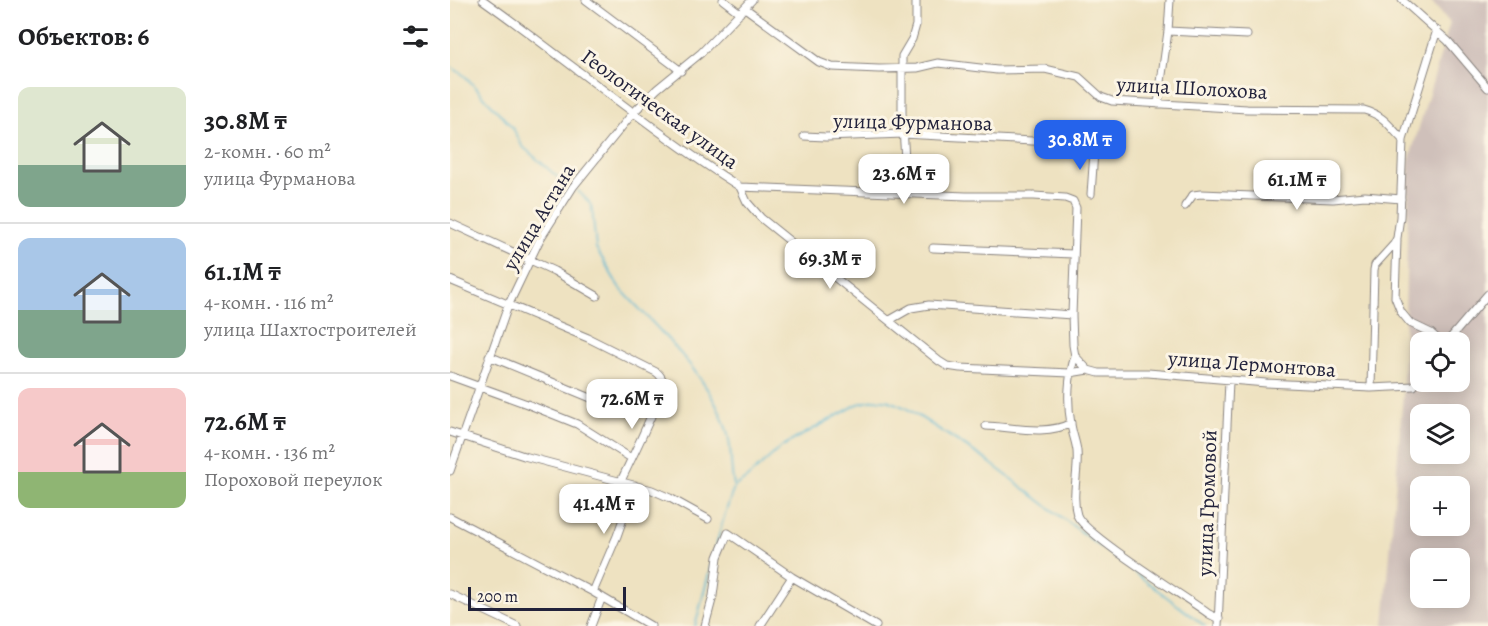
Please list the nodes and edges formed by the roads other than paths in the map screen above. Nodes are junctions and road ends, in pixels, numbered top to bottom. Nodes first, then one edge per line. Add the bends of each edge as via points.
1 (483, 0) edge
2 (586, 0) edge
3 (723, 0) edge
4 (752, 0) edge
5 (916, 0) edge
6 (1170, 0) edge
7 (1402, 0) edge
8 (743, 10) junction
9 (1437, 30) junction
10 (1168, 31) junction
11 (1246, 35) dead end
12 (903, 69) junction
13 (681, 71) junction
14 (1488, 88) edge
15 (1158, 104) junction
16 (633, 113) junction
17 (903, 134) junction
18 (804, 136) dead end
19 (1403, 140) junction
20 (740, 187) junction
21 (903, 193) junction
22 (1091, 194) dead end
23 (1401, 199) junction
24 (1185, 206) dead end
25 (450, 223) edge
26 (1397, 238) junction
27 (933, 248) dead end
28 (1073, 254) junction
29 (529, 260) junction
30 (450, 280) edge
31 (1488, 294) edge
32 (597, 296) dead end
33 (508, 306) junction
34 (1072, 315) junction
35 (890, 320) junction
36 (1429, 332) edge
37 (1456, 332) edge
38 (489, 356) junction
39 (1077, 359) junction
40 (947, 366) joint
41 (1088, 370) junction
42 (1070, 373) junction
43 (450, 376) edge
44 (1229, 381) junction
45 (1410, 386) edge
46 (478, 388) junction
47 (1371, 388) junction
48 (603, 403) dead end
49 (1071, 423) junction
50 (986, 426) dead end
51 (450, 432) edge
52 (462, 437) junction
53 (631, 458) junction
54 (450, 471) edge
55 (621, 481) junction
56 (634, 485) junction
57 (450, 517) edge
58 (708, 519) dead end
59 (792, 578) junction
60 (593, 592) junction
61 (450, 594) edge
62 (602, 597) junction
63 (1218, 623) edge
64 (517, 626) edge
65 (591, 626) edge
66 (651, 626) edge
67 (705, 626) edge
68 (760, 626) edge
69 (874, 626) edge

1 - 16 street, Геологическая улица
2 - 13 street
3 - 8 street, улица Шолохова
4 - 8 street, улица Астана
5 - 12 street via 916,25 902,56
6 - 10 street
7 - 9 street
8 - 12 street, улица Шолохова via 827,66
8 - 13 street, улица Астана
9 - 14 street
9 - 19 street
10 - 11 street
10 - 15 street
12 - 15 street, улица Шолохова via 938,63 997,70 1044,69 1079,77 1106,99
12 - 17 street
13 - 16 street, улица Астана
15 - 19 street, улица Шолохова via 1364,110 1385,119
16 - 20 street, Геологическая улица
16 - 29 street, улица Астана via 573,187
17 - 18 street, улица Фурманова
17 - 21 street
17 - 22 street, улица Фурманова via 1092,146
19 - 23 street
20 - 21 street
20 - 35 street, Геологическая улица via 760,218
21 - 28 street via 1065,198 1073,201 1076,208
23 - 24 street via 1201,194 1194,195
23 - 26 street
25 - 29 street
26 - 36 street via 1395,297 1410,323
26 - 47 street via 1374,270
27 - 28 street
28 - 34 street
29 - 32 street
29 - 33 street, улица Астана
30 - 33 street
31 - 37 street
33 - 38 street, улица Астана
33 - 53 street via 588,338 660,376 661,388
34 - 35 street via 929,305 911,308
34 - 39 street
35 - 40 street, Геологическая улица
38 - 46 street, улица Астана
38 - 48 street
39 - 41 street
39 - 42 street
40 - 42 street, улица Лермонтова
41 - 42 street, улица Лермонтова
41 - 44 street, улица Лермонтова
42 - 49 street
43 - 46 street
44 - 47 street, улица Лермонтова
44 - 63 street, улица Громовой
45 - 47 street, улица Лермонтова
46 - 52 street, улица Астана
46 - 53 street via 577,424
49 - 50 street via 1040,429
49 - 63 street via 1077,454 1075,503 1081,523
51 - 52 street
52 - 54 street, улица Астана
52 - 55 street
53 - 55 street
55 - 56 street
56 - 58 street via 670,498
56 - 60 street
57 - 60 street
59 - 67 street via 728,533 718,557
59 - 68 street
59 - 69 street
60 - 62 street
61 - 64 street
62 - 65 street
62 - 66 street

